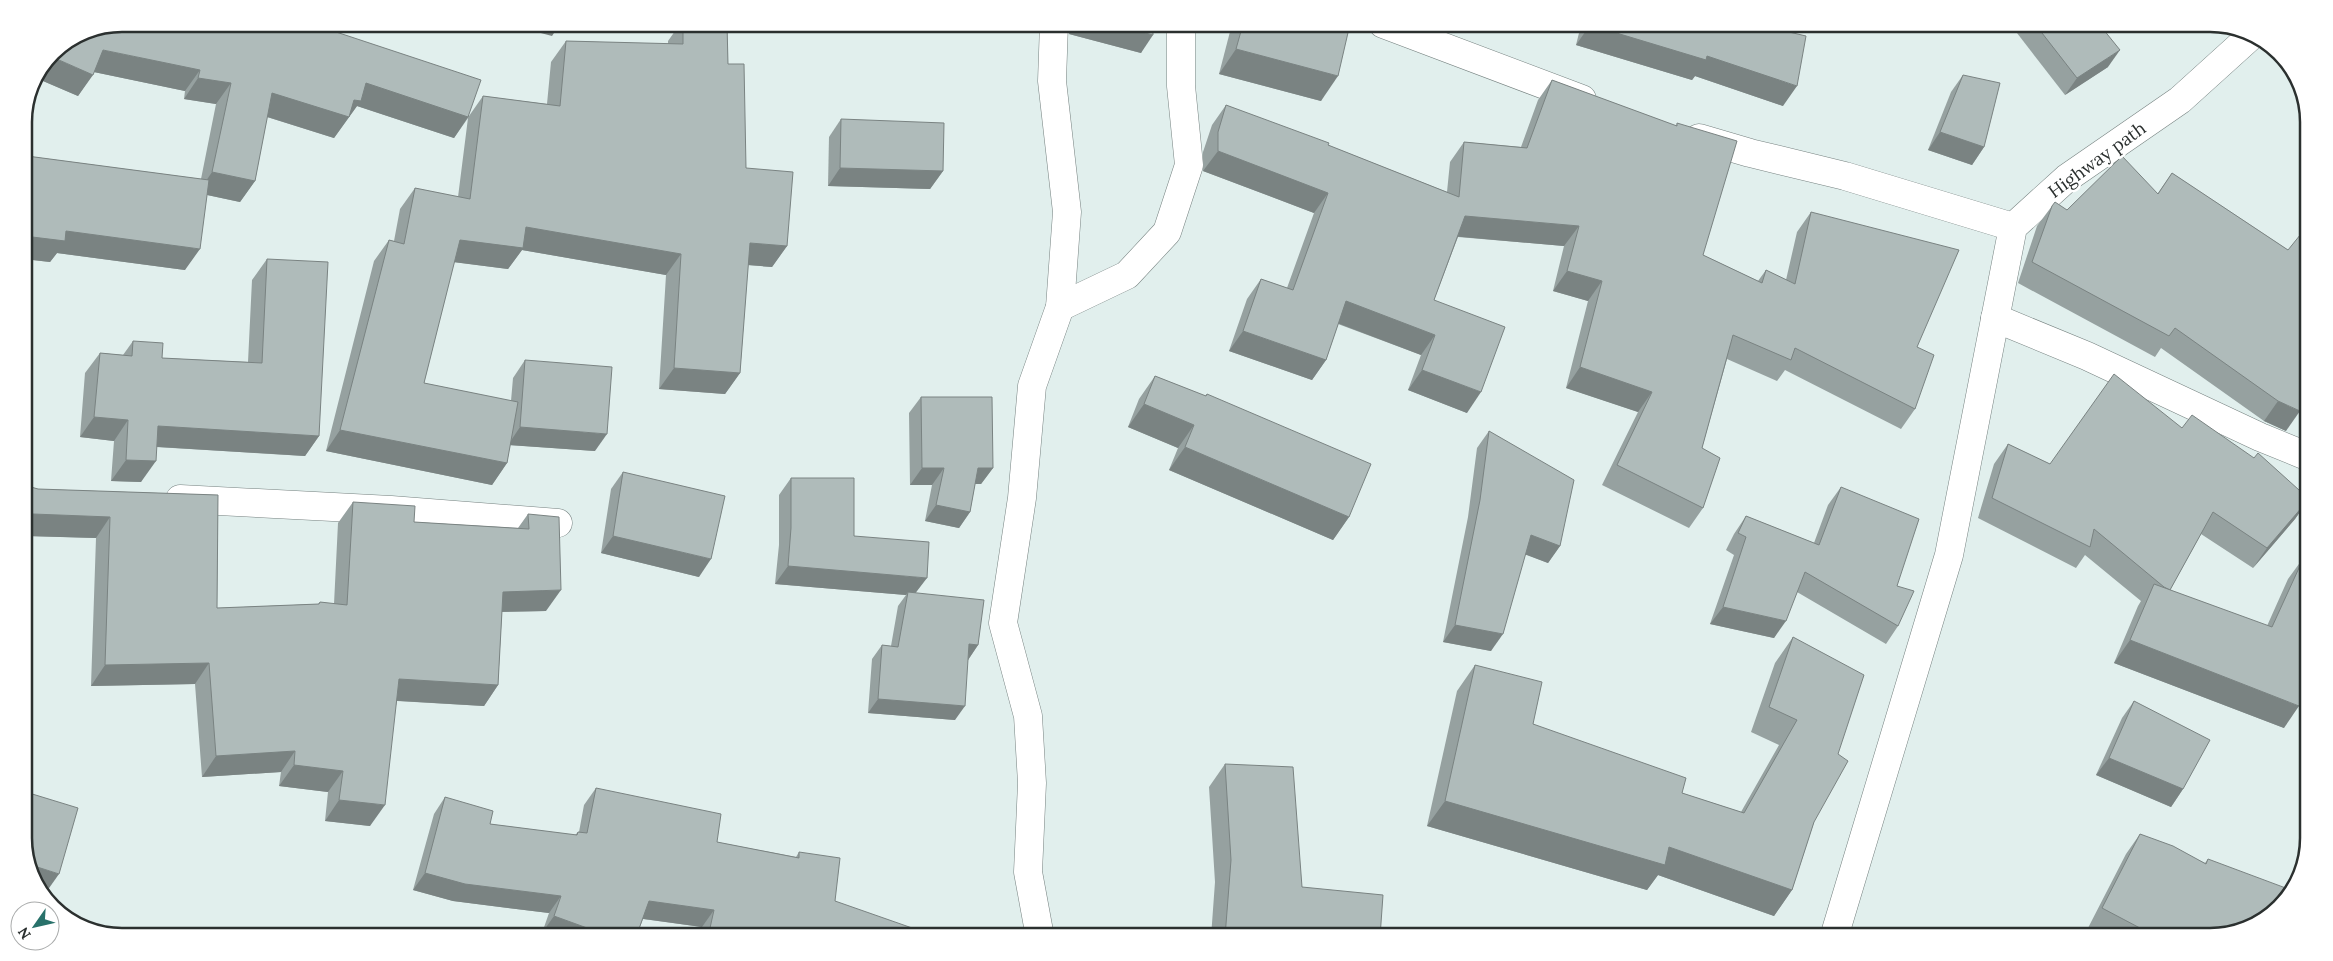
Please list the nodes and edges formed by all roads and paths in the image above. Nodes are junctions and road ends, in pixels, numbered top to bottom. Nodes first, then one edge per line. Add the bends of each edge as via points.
1 (1181, 32) edge
2 (1405, 32) edge
3 (1054, 33) edge
4 (2247, 40) edge
5 (1609, 109) edge
6 (1674, 130) edge
7 (2012, 227) junction
8 (1060, 307) junction
9 (1995, 318) junction
10 (2300, 453) edge
11 (157, 498) edge
12 (558, 523) edge
13 (1038, 928) edge
14 (1837, 928) edge

1 - 8 street via 1181,86 1190,165 1167,232 1127,275
2 - 5 street
3 - 8 street via 1052,81 1067,212
4 - 7 street, Highway path via 2180,100 2067,178
6 - 7 street via 1845,176
7 - 9 street
8 - 13 street via 1032,386 1022,498 1003,623 1028,716 1032,783 1028,872
9 - 10 street via 2087,356
9 - 14 street via 1949,555
11 - 12 street via 391,510

